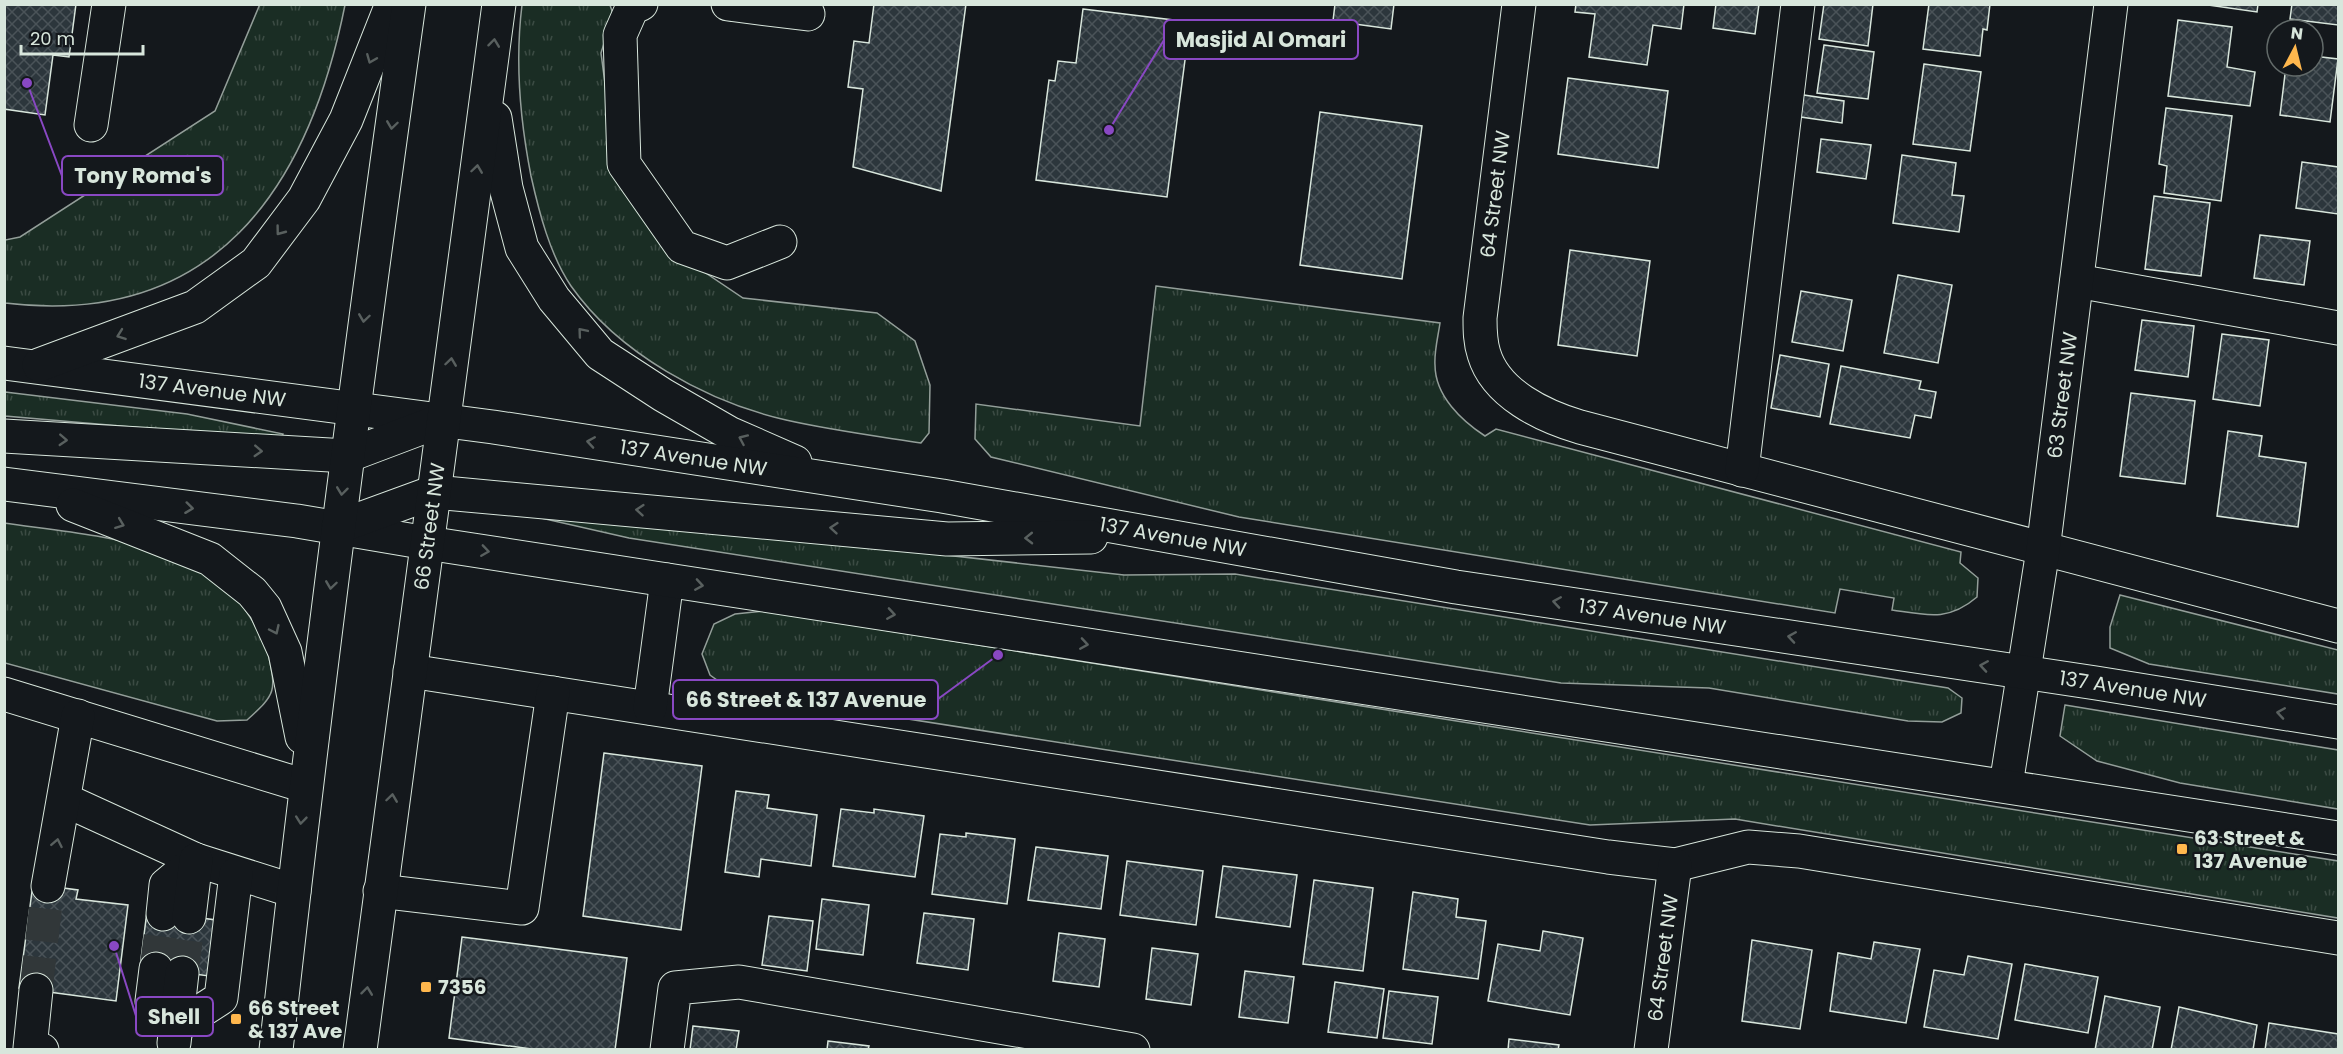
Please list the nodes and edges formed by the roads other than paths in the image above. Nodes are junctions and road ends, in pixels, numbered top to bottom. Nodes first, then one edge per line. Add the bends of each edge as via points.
1 (109, 4) edge
2 (392, 4) edge
3 (409, 4) edge
4 (499, 4) edge
5 (641, 4) edge
6 (728, 4) edge
7 (1519, 4) edge
8 (1798, 4) edge
9 (2111, 4) edge
10 (808, 14) dead end
11 (489, 82) junction
12 (90, 125) dead end
13 (780, 243) dead end
14 (2077, 281) junction
15 (2338, 328) edge
16 (19, 365) edge
17 (351, 410) junction
18 (444, 420) junction
19 (4, 436) edge
20 (347, 456) junction
21 (1742, 470) junction
22 (835, 480) junction
23 (16, 486) edge
24 (434, 492) junction
25 (338, 527) junction
26 (1171, 537) junction
27 (427, 543) junction
28 (2043, 550) junction
29 (667, 580) junction
30 (2338, 626) edge
31 (410, 671) junction
32 (2025, 673) junction
33 (553, 693) junction
34 (4, 694) edge
35 (650, 708) junction
36 (78, 716) junction
37 (2338, 722) edge
38 (306, 774) junction
39 (2006, 785) junction
40 (65, 800) junction
41 (2338, 838) edge
42 (196, 860) junction
43 (1675, 866) junction
44 (236, 874) junction
45 (48, 886) tunnel mouth
46 (294, 891) junction
47 (380, 891) junction
48 (176, 915) tunnel mouth
49 (2338, 938) edge
50 (169, 971) tunnel mouth
51 (36, 990) tunnel mouth
52 (175, 1038) edge
53 (36, 1049) edge
54 (276, 1050) edge
55 (360, 1050) edge
56 (667, 1050) edge
57 (1133, 1050) edge
58 (1651, 1050) edge

1 - 12 main road
2 -> 16 main road via 346,120 304,199 256,263 195,307
3 -> 17 main road
11 -> 4 main road, 66 Street NW
5 - 13 main road via 632,8 620,35 624,164 682,248 727,262
6 - 10 main road
7 - 21 main road, 64 Street NW via 1480,318 1484,356 1498,379 1523,401 1558,420
8 - 21 main road
9 - 14 main road, 63 Street NW
18 -> 11 main road, 66 Street NW
22 -> 11 main road via 729,433 600,354 554,299 522,248 506,188
14 - 15 main road
14 - 28 main road, 63 Street NW
16 - 17 main road, 137 Avenue NW
17 - 18 main road, 137 Avenue NW
17 - 20 main road
18 - 20 main road
22 -> 18 main road, 137 Avenue NW
18 - 24 main road, 66 Street NW
19 -> 20 main road
20 -> 25 main road
21 - 28 main road
22 - 26 main road, 137 Avenue NW
23 -> 25 main road
23 -> 38 main road via 210,558 252,592 265,608 285,652
24 - 25 main road
26 -> 24 main road via 947,539
24 - 27 main road, 66 Street NW
25 - 27 main road
25 -> 38 main road
32 -> 26 main road, 137 Avenue NW via 1456,586
27 -> 29 main road
27 - 31 main road, 66 Street NW
28 - 30 main road
28 - 32 main road, 63 Street NW
29 - 35 main road
29 -> 39 main road
31 - 33 main road
47 -> 31 main road, 66 Street NW
37 -> 32 main road, 137 Avenue NW
32 - 39 main road, 63 Street NW
33 - 35 main road
33 - 47 main road via 522,908
34 - 36 main road
35 - 43 main road
36 - 38 main road
36 - 40 main road
38 -> 46 main road
39 - 41 main road
40 - 42 main road
45 -> 40 main road
42 - 44 main road
42 - 48 main road via 166,885
43 - 49 main road via 1748,847 1799,851
43 - 58 main road, 64 Street NW
44 - 46 main road
44 - 52 main road via 221,998
46 - 54 main road
55 -> 47 main road, 66 Street NW
50 - 52 main road via 152,1001
51 - 53 main road
56 - 57 main road via 675,988 739,982

